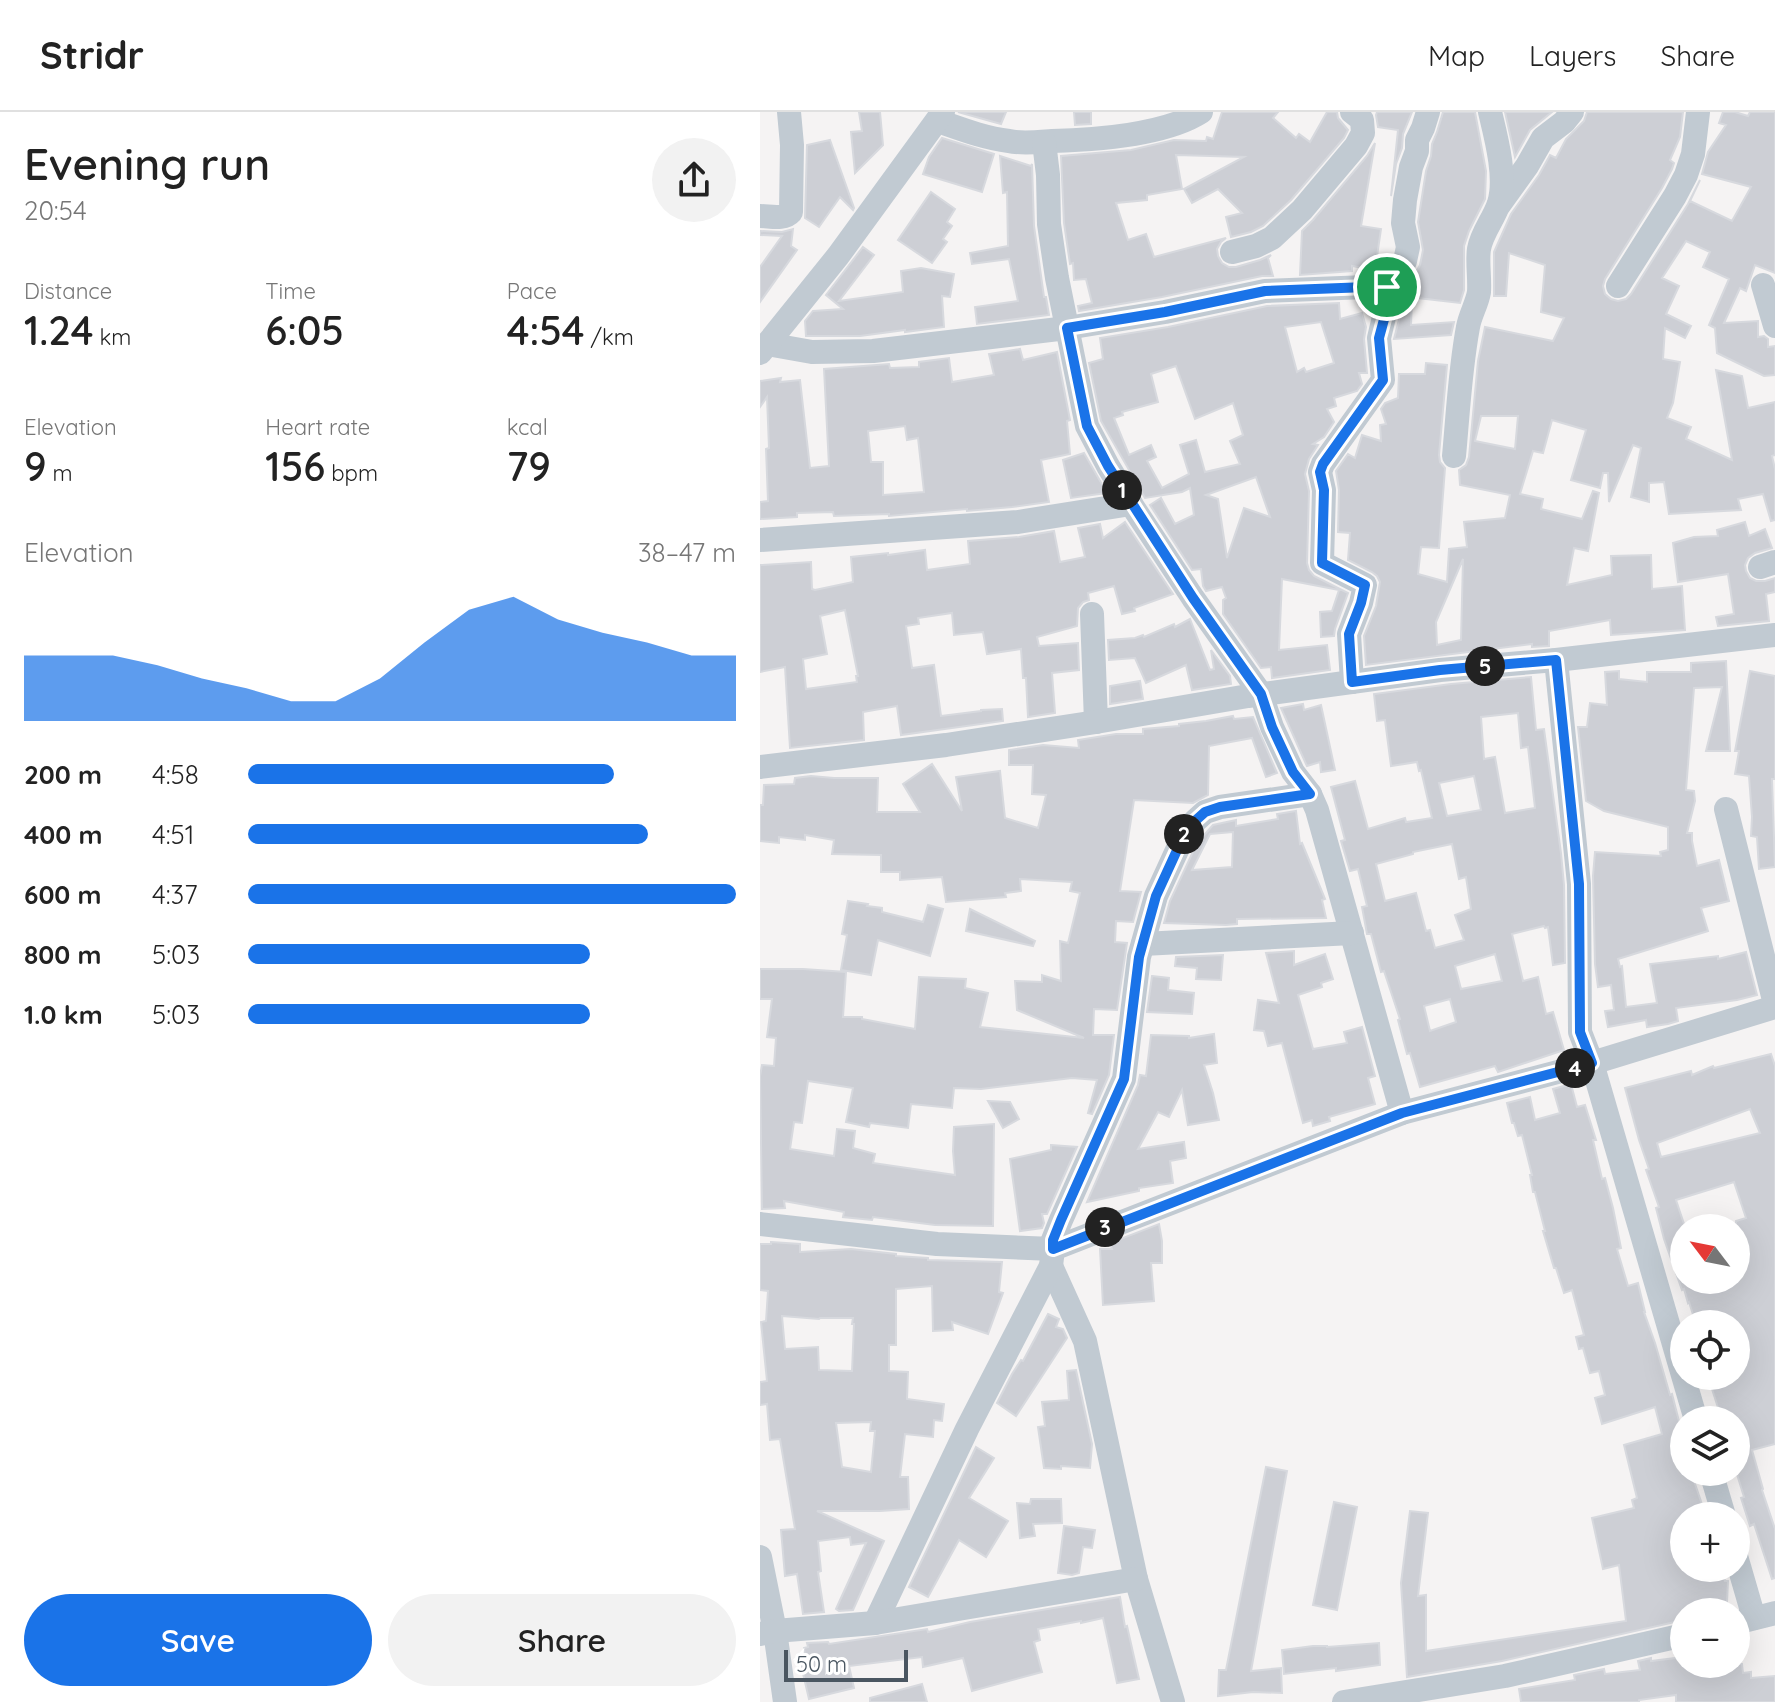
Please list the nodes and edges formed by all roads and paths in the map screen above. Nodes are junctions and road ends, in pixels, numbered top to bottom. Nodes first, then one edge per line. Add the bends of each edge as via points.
1 (789, 112) edge
2 (1201, 112) edge
3 (1352, 112) edge
4 (1428, 112) edge
5 (1490, 112) edge
6 (1572, 112) edge
7 (1698, 112) edge
8 (941, 116) edge
9 (1044, 142) junction
10 (1498, 207) junction
11 (760, 216) edge
12 (1232, 252) dead end
13 (1763, 285) dead end
14 (1393, 286) junction
15 (1618, 286) dead end
16 (1775, 326) edge
17 (1067, 328) junction
18 (764, 349) edge
19 (1454, 456) dead end
20 (1131, 504) junction
21 (760, 540) edge
22 (1092, 614) dead end
23 (1775, 635) edge
24 (1556, 660) junction
25 (1352, 682) junction
26 (1261, 694) junction
27 (1096, 722) junction
28 (760, 767) edge
29 (1310, 794) junction
30 (1726, 809) dead end
31 (1352, 933) junction
32 (1143, 944) junction
33 (1775, 1005) edge
34 (1592, 1063) junction
35 (1402, 1113) junction
36 (760, 1224) edge
37 (1052, 1258) junction
38 (1692, 1406) edge
39 (760, 1557) edge
40 (1136, 1579) junction
41 (1744, 1582) edge
42 (1755, 1618) edge
43 (875, 1623) junction
44 (767, 1632) edge
45 (1670, 1638) edge
46 (785, 1702) edge
47 (1173, 1702) edge
48 (1344, 1702) edge

1 - 11 street via 791,212
2 - 9 street via 1188,121 1116,137
3 - 12 street via 1362,120 1363,133 1302,210 1272,238
4 - 14 street via 1405,200 1408,247
5 - 10 street via 1500,158
6 - 10 street via 1543,138
7 - 15 street via 1686,175
8 - 9 street via 977,135
8 - 18 street
9 - 17 street via 1049,224
10 - 19 street via 1479,249 1479,295 1463,358
13 - 16 street
14 - 17 street via 1265,291
14 - 25 street via 1379,338 1383,380 1320,472 1322,563 1365,585 1349,634
17 - 18 street via 873,351
17 - 20 street via 1087,426
20 - 21 street via 1018,522
20 - 26 street
22 - 27 street
23 - 24 street
24 - 25 street
24 - 34 street via 1579,884 1580,1032
25 - 26 street
26 - 27 street
26 - 29 street via 1293,772
27 - 28 street
29 - 31 street
29 - 32 street via 1205,812 1184,835 1156,896
30 - 33 street
31 - 32 street
31 - 35 street
32 - 37 street via 1124,1079 1061,1220
33 - 34 street
34 - 35 street
34 - 38 street
35 - 37 street
36 - 37 street
37 - 40 street via 1085,1341
37 - 43 street
39 - 44 street
40 - 43 street
40 - 47 street
41 - 42 street
43 - 44 street
44 - 46 street
45 - 48 street via 1505,1676

